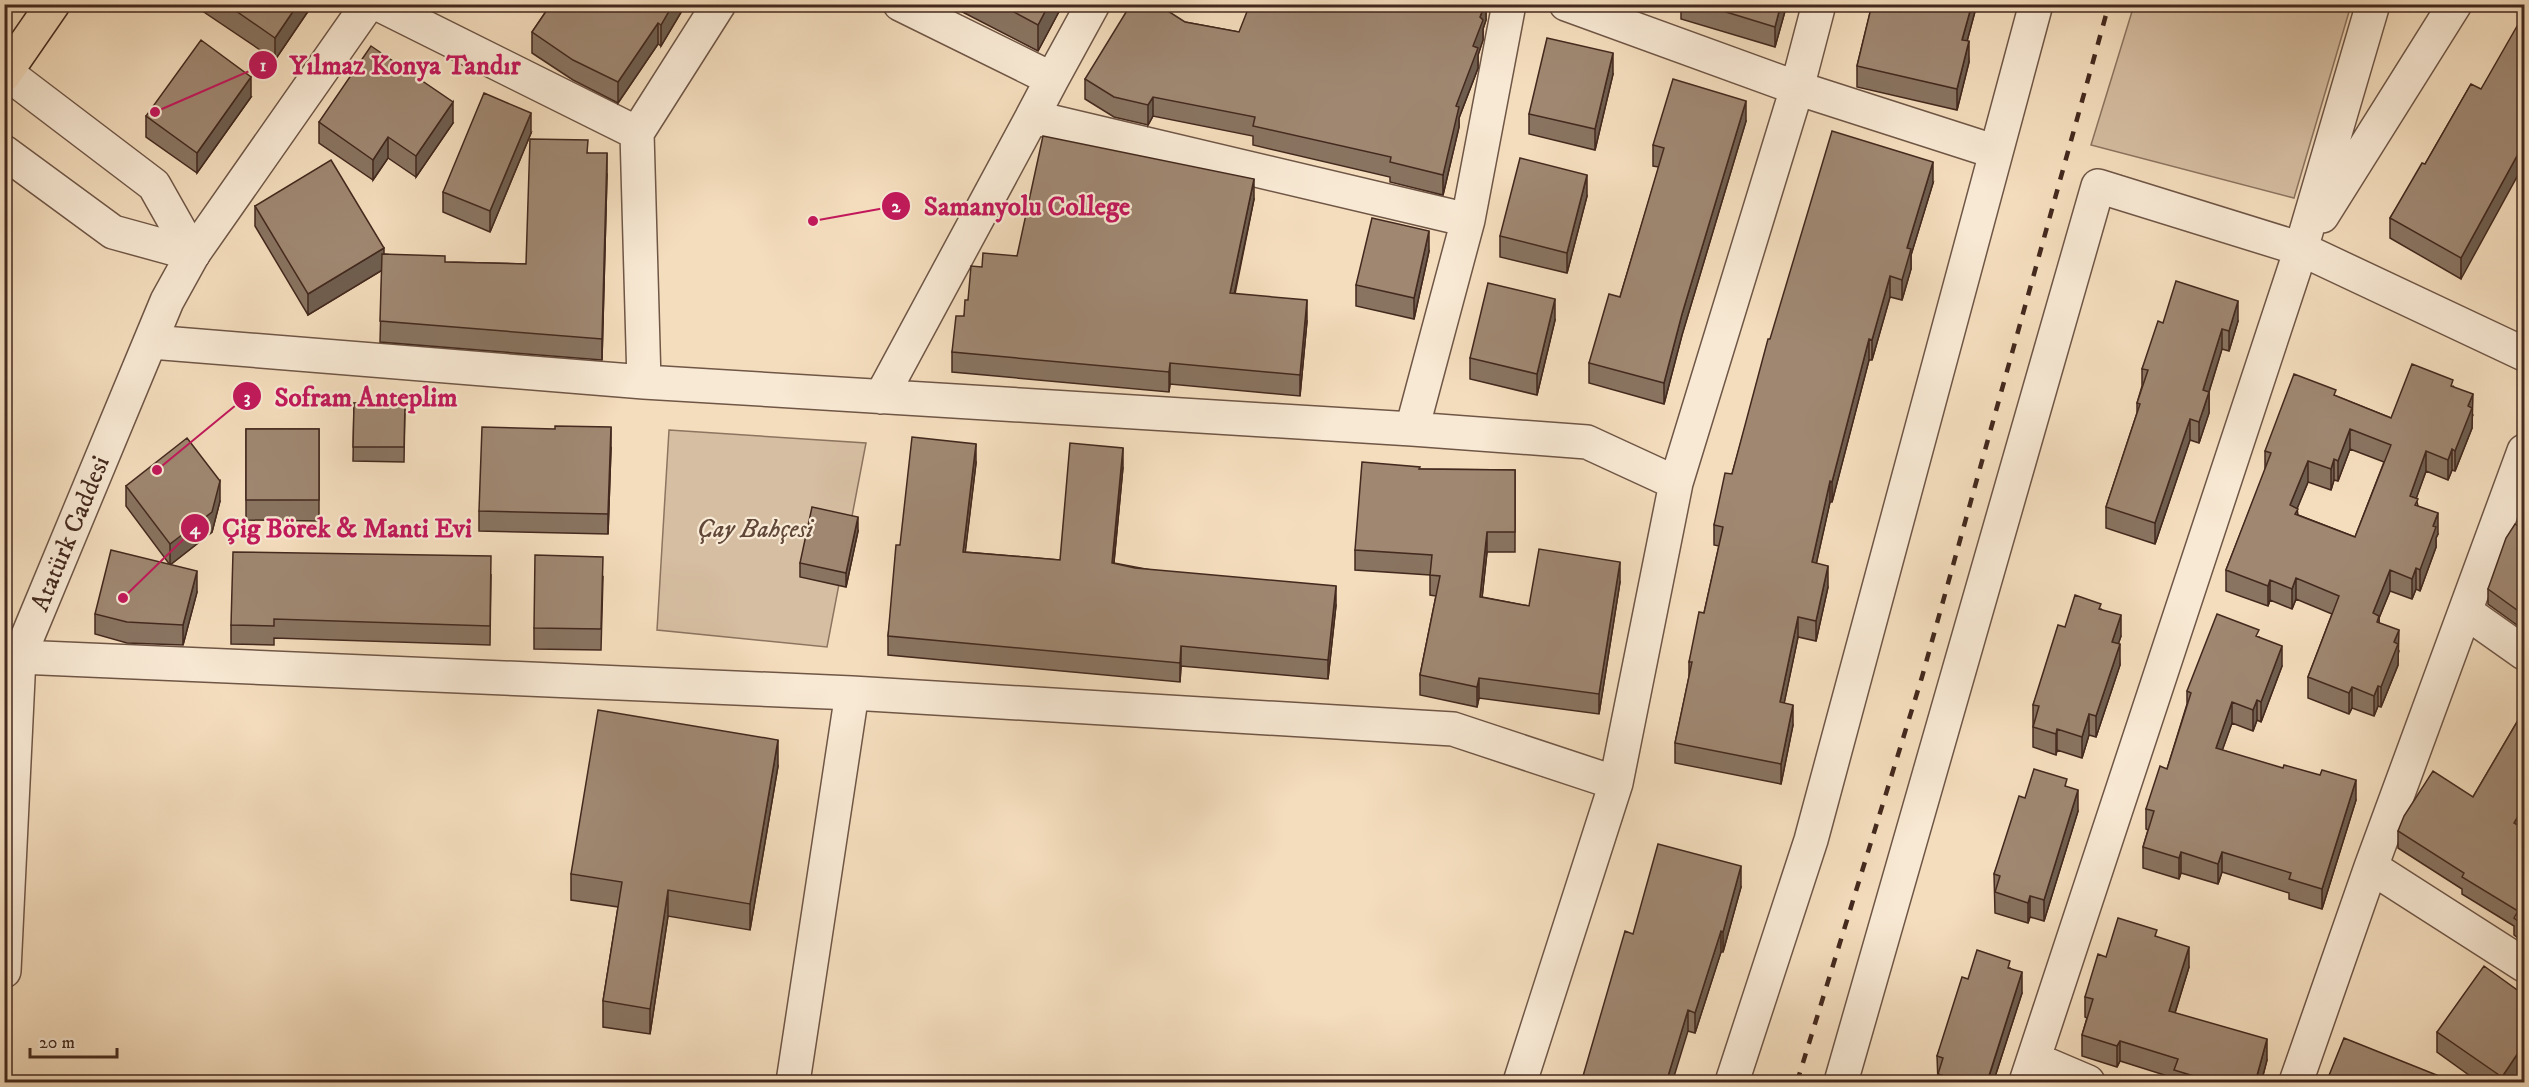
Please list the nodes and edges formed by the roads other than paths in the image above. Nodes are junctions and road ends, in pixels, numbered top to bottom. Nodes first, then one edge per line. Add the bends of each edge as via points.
1 (54, 4) edge
2 (368, 4) edge
3 (378, 4) edge
4 (719, 4) edge
5 (900, 4) edge
6 (1093, 4) edge
7 (1509, 4) edge
8 (1566, 4) edge
9 (1819, 4) edge
10 (2036, 4) edge
11 (2373, 4) edge
12 (2455, 4) edge
13 (5, 73) edge
14 (1052, 79) junction
15 (1797, 88) junction
16 (1032, 117) junction
17 (637, 133) junction
18 (4, 152) edge
19 (1996, 152) junction
20 (1468, 220) junction
21 (2301, 249) junction
22 (193, 254) junction
23 (151, 342) junction
24 (2524, 354) edge
25 (644, 382) junction
26 (881, 397) junction
27 (1412, 429) junction
28 (2524, 451) edge
29 (1676, 483) junction
30 (2466, 612) junction
31 (2524, 653) edge
32 (12, 659) edge
33 (852, 693) junction
34 (1616, 783) junction
35 (2371, 867) junction
36 (2524, 965) edge
37 (4, 971) edge
38 (2030, 1071) edge
39 (793, 1083) edge
40 (1520, 1083) edge
41 (1732, 1083) edge
42 (1841, 1083) edge
43 (2088, 1083) edge
44 (2296, 1083) edge

1 - 13 highway
2 - 22 street, Atatürk Caddesi
3 - 17 street
4 - 17 street
5 - 14 street
6 - 14 street
7 - 20 street
8 - 15 street
9 - 15 street
10 - 19 street
11 - 21 street
12 - 21 street
13 - 22 street via 154,185
14 - 16 street
15 - 19 street
15 - 29 street
16 - 20 street
16 - 26 street
17 - 25 street
18 - 22 street via 113,232
19 - 41 street via 1811,840
20 - 27 street
21 - 24 street
21 - 38 street
21 - 42 street via 2098,186
22 - 23 street, Atatürk Caddesi via 167,301
23 - 25 street
23 - 32 street, Atatürk Caddesi
25 - 26 street
26 - 27 street
27 - 29 street via 1587,442
28 - 30 street
29 - 34 street
30 - 31 street
30 - 35 street
32 - 33 street
32 - 37 street, Atatürk Caddesi
33 - 34 street via 1453,729
33 - 39 street
34 - 40 street
35 - 36 street
35 - 44 street
38 - 43 street

